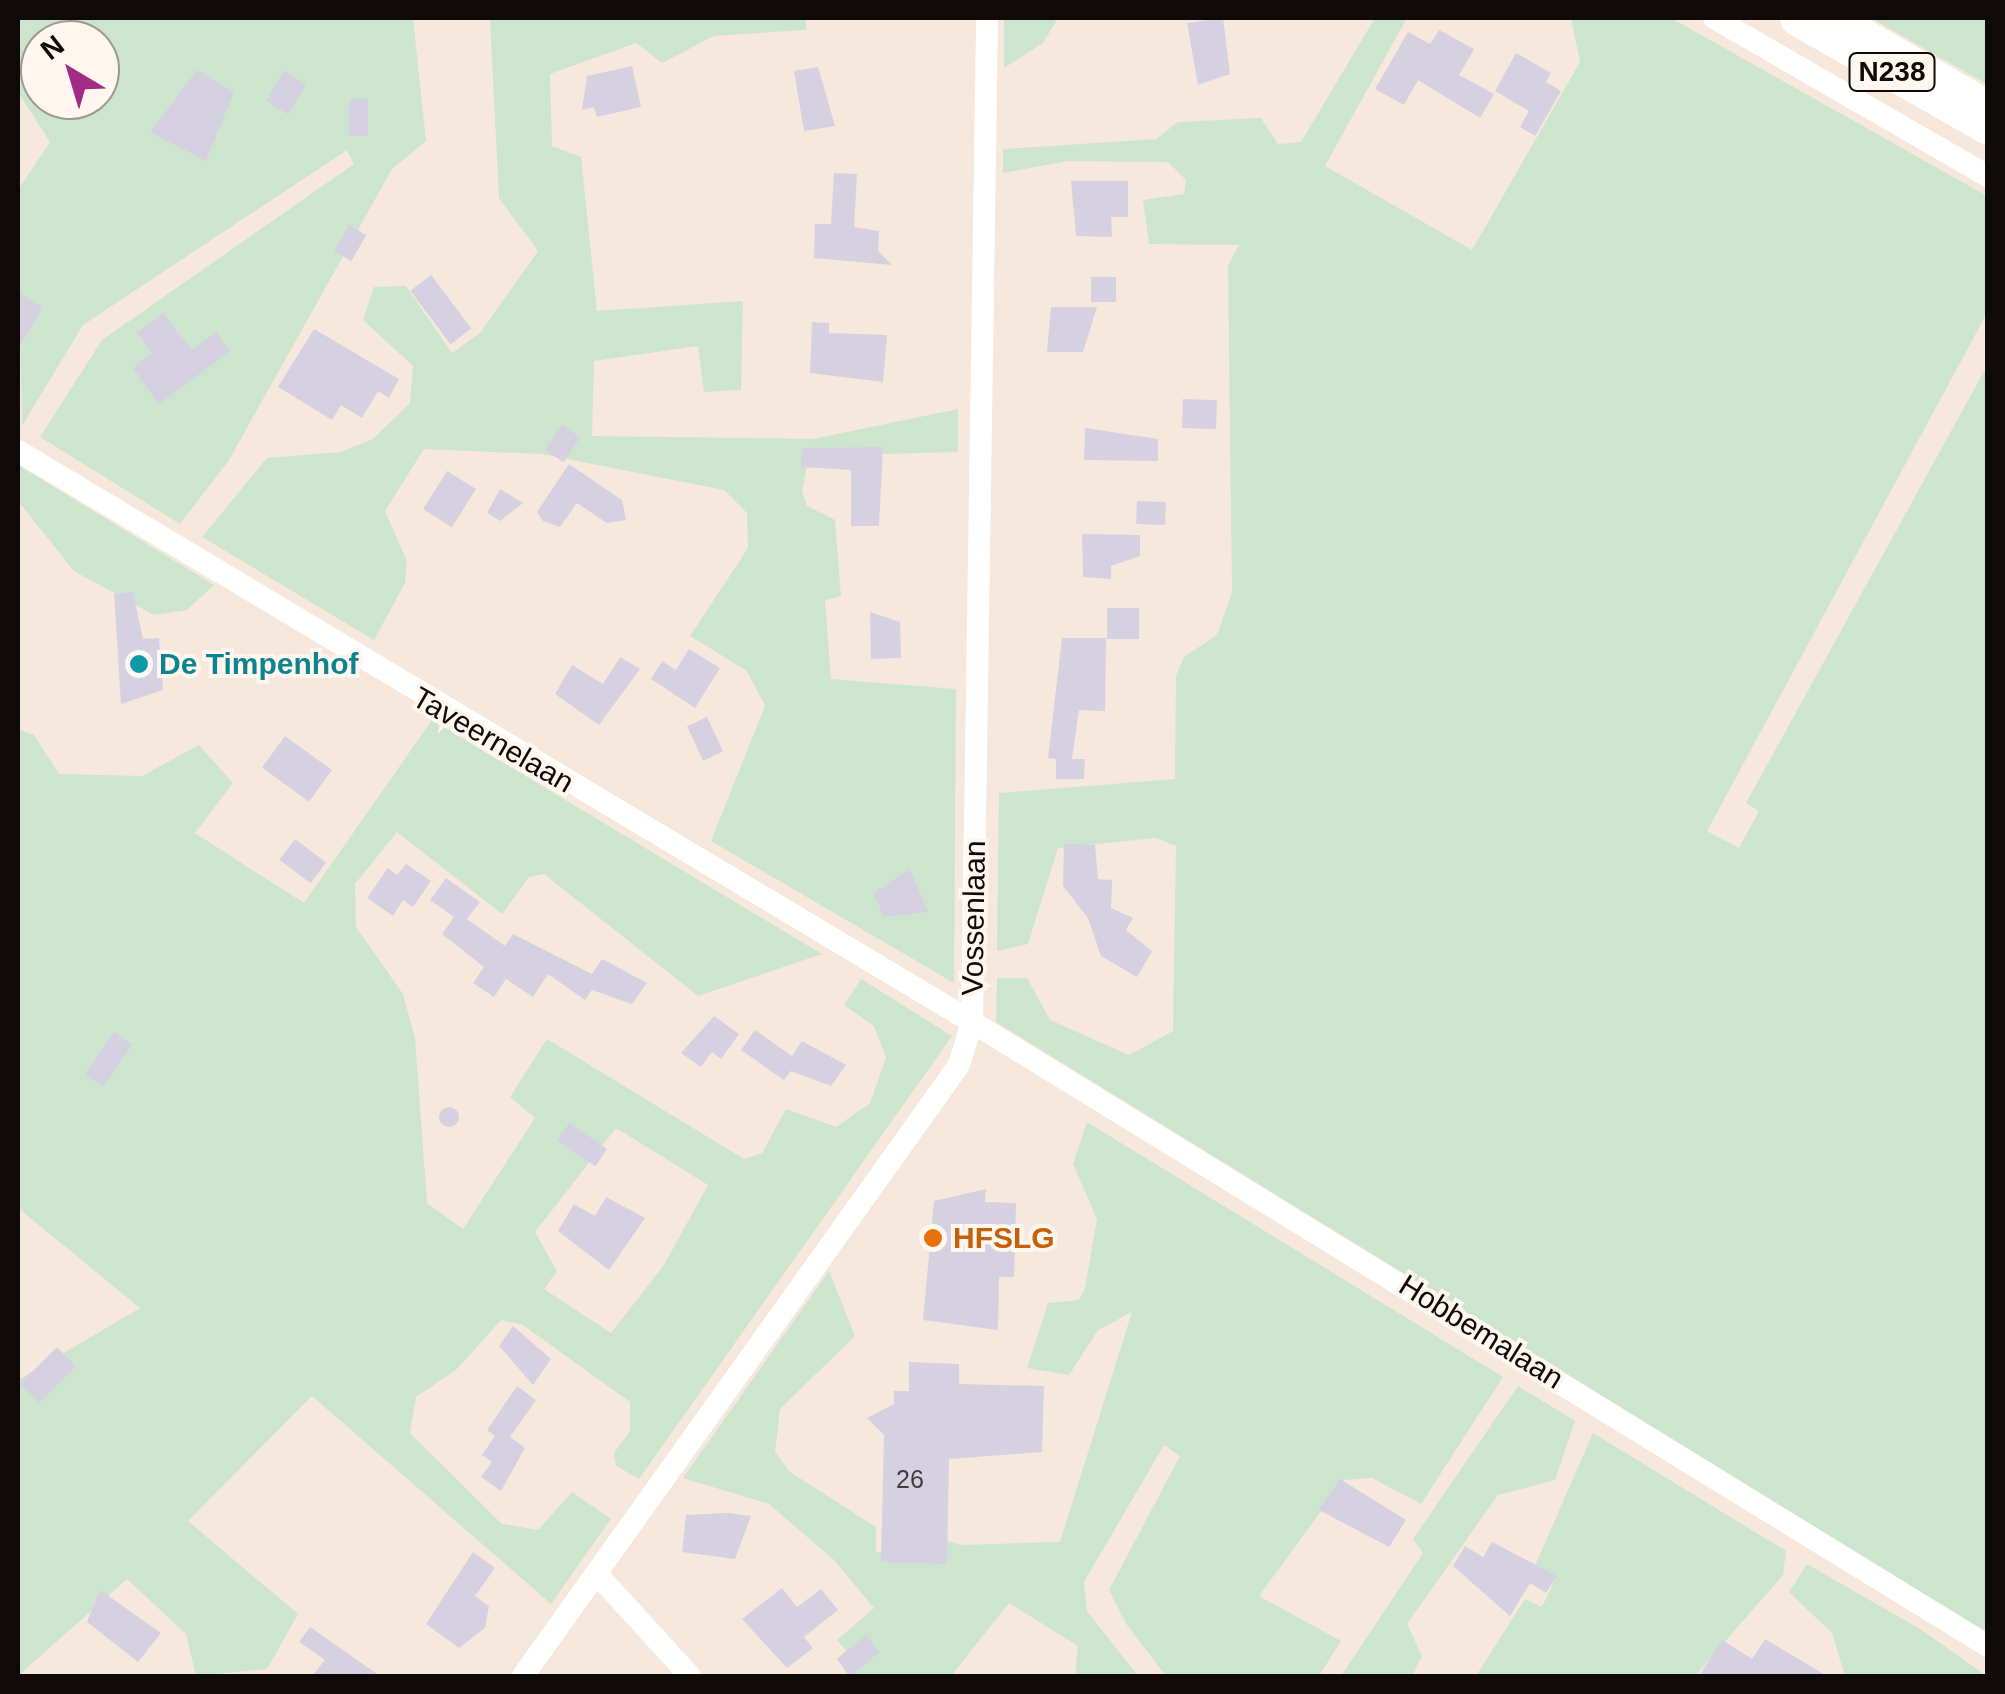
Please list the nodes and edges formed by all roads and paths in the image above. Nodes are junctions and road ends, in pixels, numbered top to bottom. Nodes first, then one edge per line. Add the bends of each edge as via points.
1 (987, 18) edge
2 (1714, 18) edge
3 (1797, 18) edge
4 (1845, 18) edge
5 (1988, 100) edge
6 (1988, 127) edge
7 (1988, 176) edge
8 (18, 451) edge
9 (972, 1022) junction
10 (596, 1573) junction
11 (1988, 1646) edge
12 (523, 1676) edge
13 (690, 1676) edge

1 - 9 street, Vossenlaan
2 - 7 street
3 - 6 main road, N238
4 - 5 street
8 - 9 street, Taveernelaan
9 - 10 street, Vossenlaan via 959,1065
9 - 11 street, Hobbemalaan
10 - 12 street, Vossenlaan
10 - 13 street

